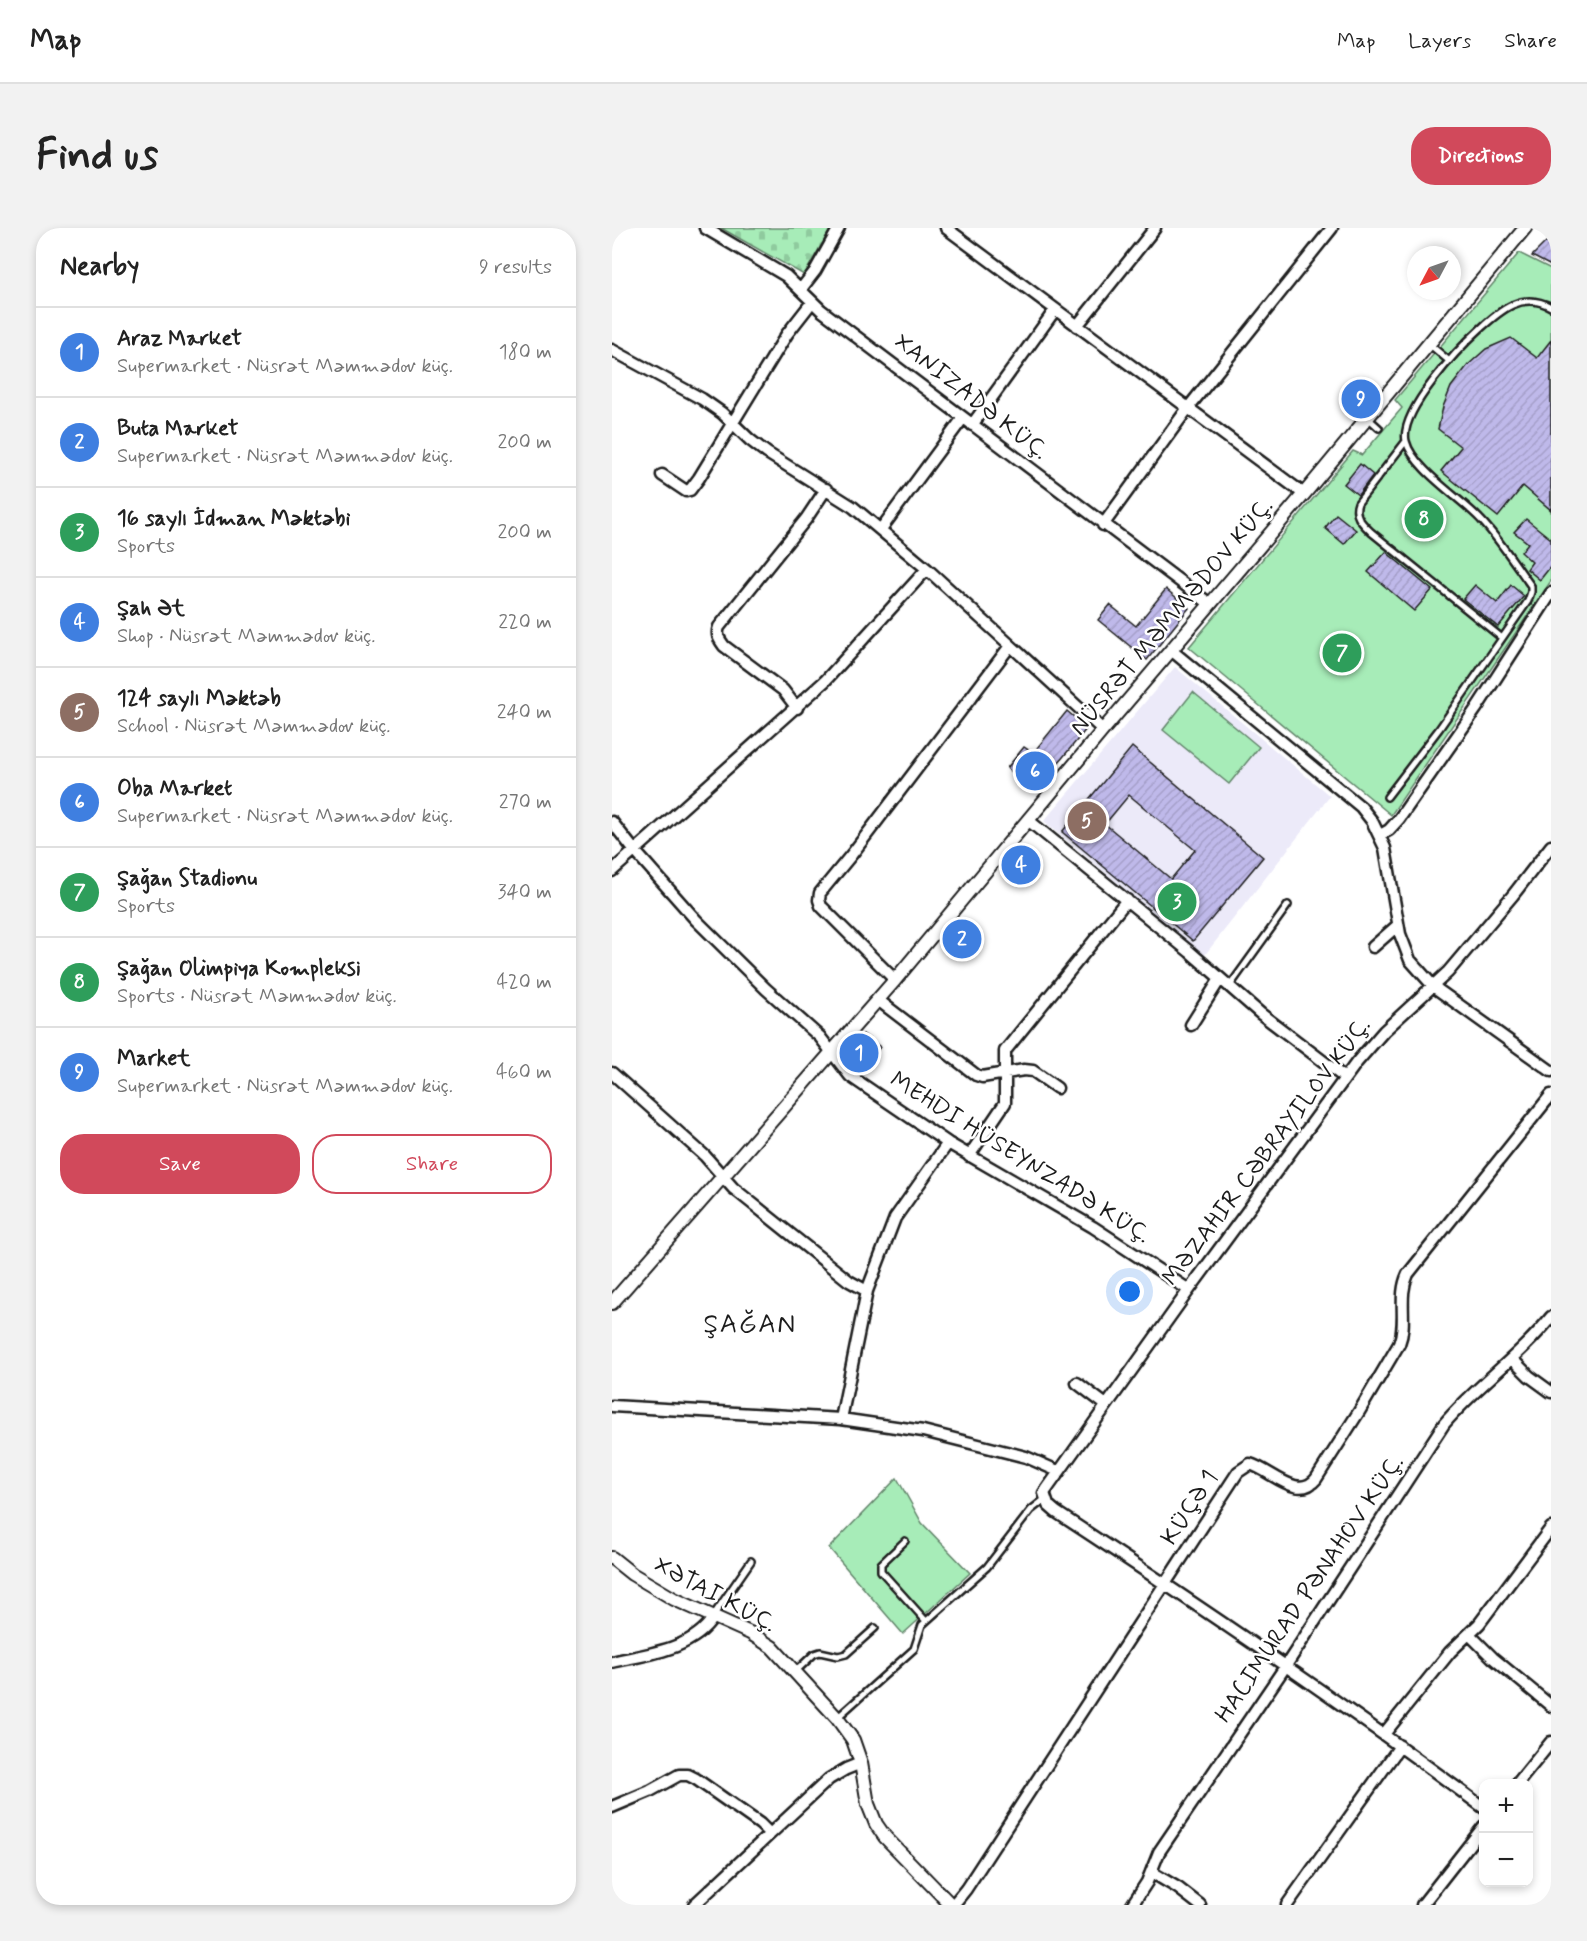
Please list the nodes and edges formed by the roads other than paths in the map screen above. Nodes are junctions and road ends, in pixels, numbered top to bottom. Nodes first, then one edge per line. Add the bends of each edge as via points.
1 (705, 228) edge
2 (840, 228) edge
3 (946, 228) edge
4 (1155, 228) edge
5 (1332, 228) edge
6 (1525, 228) edge
7 (801, 289) junction
8 (812, 302) junction
9 (1551, 307) edge
10 (1055, 310) junction
11 (1077, 326) junction
12 (1429, 344) junction
13 (612, 350) edge
14 (1448, 360) junction
15 (1188, 408) junction
16 (1368, 418) junction
17 (968, 422) junction
18 (732, 423) junction
19 (1379, 428) dead end
20 (1406, 441) junction
21 (662, 475) dead end
22 (826, 489) junction
23 (1304, 494) junction
24 (1103, 525) junction
25 (881, 529) junction
26 (927, 569) junction
27 (1551, 593) edge
28 (1210, 604) junction
29 (1502, 638) junction
30 (1010, 646) junction
31 (1171, 650) junction
32 (797, 708) junction
33 (1103, 729) junction
34 (1387, 797) dead end
35 (1028, 820) junction
36 (612, 822) edge
37 (1380, 835) junction
38 (1551, 846) edge
39 (634, 850) junction
40 (612, 871) edge
41 (1127, 900) junction
42 (1288, 905) dead end
43 (1398, 925) junction
44 (1373, 947) dead end
45 (1220, 979) junction
46 (895, 980) junction
47 (1229, 987) junction
48 (1434, 987) junction
49 (878, 1000) junction
50 (1191, 1025) dead end
51 (831, 1052) junction
52 (1551, 1071) edge
53 (612, 1073) edge
54 (1004, 1075) junction
55 (1345, 1078) junction
56 (1057, 1088) dead end
57 (1551, 1095) edge
58 (948, 1143) junction
59 (969, 1156) junction
60 (723, 1178) junction
61 (1188, 1290) junction
62 (867, 1291) junction
63 (612, 1303) edge
64 (1551, 1317) edge
65 (1512, 1359) junction
66 (1077, 1383) dead end
67 (1551, 1392) edge
68 (1106, 1405) junction
69 (612, 1406) edge
70 (841, 1419) junction
71 (1058, 1471) junction
72 (1045, 1499) junction
73 (1551, 1528) edge
74 (904, 1541) dead end
75 (612, 1558) edge
76 (751, 1561) dead end
77 (1166, 1584) junction
78 (713, 1618) junction
79 (926, 1621) junction
80 (875, 1628) dead end
81 (1469, 1634) junction
82 (612, 1662) edge
83 (1285, 1667) junction
84 (794, 1672) junction
85 (1551, 1706) edge
86 (837, 1718) junction
87 (1384, 1734) junction
88 (1551, 1742) edge
89 (1400, 1746) junction
90 (861, 1763) junction
91 (1521, 1779) edge
92 (1479, 1804) edge
93 (612, 1807) edge
94 (1479, 1832) edge
95 (770, 1834) junction
96 (1151, 1872) junction
97 (694, 1905) edge
98 (952, 1905) edge
99 (1132, 1905) edge
100 (1200, 1905) edge
101 (1287, 1905) edge
102 (1422, 1905) edge

1 - 7 street
2 - 7 street
3 - 10 street
4 - 11 street
5 - 15 street
6 - 12 street, NÜSRƏT MƏMMƏDOV KÜÇ.
7 - 8 street
8 - 17 street
8 - 18 street via 787,334
9 - 14 lane via 1529,300 1503,308
10 - 11 street
10 - 17 street
11 - 15 street
12 - 14 lane
12 - 16 street, NÜSRƏT MƏMMƏDOV KÜÇ.
13 - 18 street via 702,399
14 - 20 lane via 1413,413
15 - 23 street
15 - 24 street
16 - 19 lane
16 - 23 street, NÜSRƏT MƏMMƏDOV KÜÇ.
17 - 24 street
17 - 25 street
18 - 21 street via 690,490
18 - 22 street via 766,453
20 - 29 lane via 1426,471 1482,521 1531,586 1528,601
20 - 29 lane via 1358,503 1356,514 1371,532
22 - 25 street
22 - 32 street via 717,632 724,646 783,690
23 - 28 street, NÜSRƏT MƏMMƏDOV KÜÇ.
24 - 28 street
25 - 26 street
26 - 30 street
26 - 32 street
27 - 37 street via 1399,819
28 - 31 street, NÜSRƏT MƏMMƏDOV KÜÇ.
29 - 34 lane
30 - 33 street
30 - 46 street via 820,893 821,906
31 - 33 street, NÜSRƏT MƏMMƏDOV KÜÇ.
31 - 37 street via 1361,807
32 - 39 street
33 - 35 street, NÜSRƏT MƏMMƏDOV KÜÇ.
35 - 41 street
35 - 46 street, NÜSRƏT MƏMMƏDOV KÜÇ.
36 - 39 street, MEHDI HÜSEYNZADƏ KÜÇ.
37 - 43 street
38 - 48 street
39 - 40 street
39 - 51 street, MEHDI HÜSEYNZADƏ KÜÇ. via 696,920 820,1037
41 - 45 street
41 - 54 street via 1008,1045
42 - 47 lane
43 - 44 street
43 - 48 street via 1410,960
45 - 47 street
45 - 50 street
46 - 49 street, NÜSRƏT MƏMMƏDOV KÜÇ.
47 - 55 street
48 - 52 street
48 - 55 street via 1384,1031
49 - 51 street, NÜSRƏT MƏMMƏDOV KÜÇ.
49 - 54 street via 976,1075
51 - 58 street, MEHDI HÜSEYNZADƏ KÜÇ. via 850,1076
51 - 60 street, NÜSRƏT MƏMMƏDOV KÜÇ.
53 - 60 street via 705,1156
54 - 56 street via 1033,1071
54 - 59 street via 1005,1103
55 - 61 street
57 - 77 street, KÜÇƏ 1 via 1408,1274 1403,1285 1403,1333 1399,1344 1311,1486 1295,1487 1258,1466 1244,1467
58 - 59 street, MEHDI HÜSEYNZADƏ KÜÇ.
58 - 62 street via 895,1218
59 - 61 street, MEHDI HÜSEYNZADƏ KÜÇ. via 1093,1227
60 - 62 street via 840,1274
60 - 63 street, NÜSRƏT MƏMMƏDOV KÜÇ.
61 - 68 street
62 - 70 street
64 - 65 street
65 - 67 street
65 - 83 street via 1472,1393 1444,1424
66 - 68 street
68 - 71 street
69 - 70 street
70 - 71 street via 935,1434 1026,1457
71 - 72 street via 1044,1493
72 - 77 street via 1056,1512
72 - 79 lane via 1031,1510 987,1567
73 - 81 street
74 - 79 lane via 881,1564 881,1571
75 - 78 street, XƏTAI KÜÇ. via 651,1586
76 - 78 lane
77 - 83 street
77 - 98 street, KÜÇƏ 1
78 - 82 street via 686,1642
78 - 84 street, XƏTAI KÜÇ. via 763,1640
79 - 86 lane via 914,1648
80 - 84 lane via 846,1654 814,1654
81 - 85 street
81 - 87 street
83 - 87 street
83 - 96 street via 1159,1852
84 - 86 street, XƏTAI KÜÇ.
86 - 90 street, XƏTAI KÜÇ. via 853,1740
87 - 89 street
88 - 91 street
89 - 92 street
89 - 101 street
90 - 95 street via 829,1779
90 - 98 street, XƏTAI KÜÇ. via 876,1824
93 - 95 street via 679,1775 688,1775
94 - 102 street
95 - 97 street
96 - 99 street
96 - 100 street

